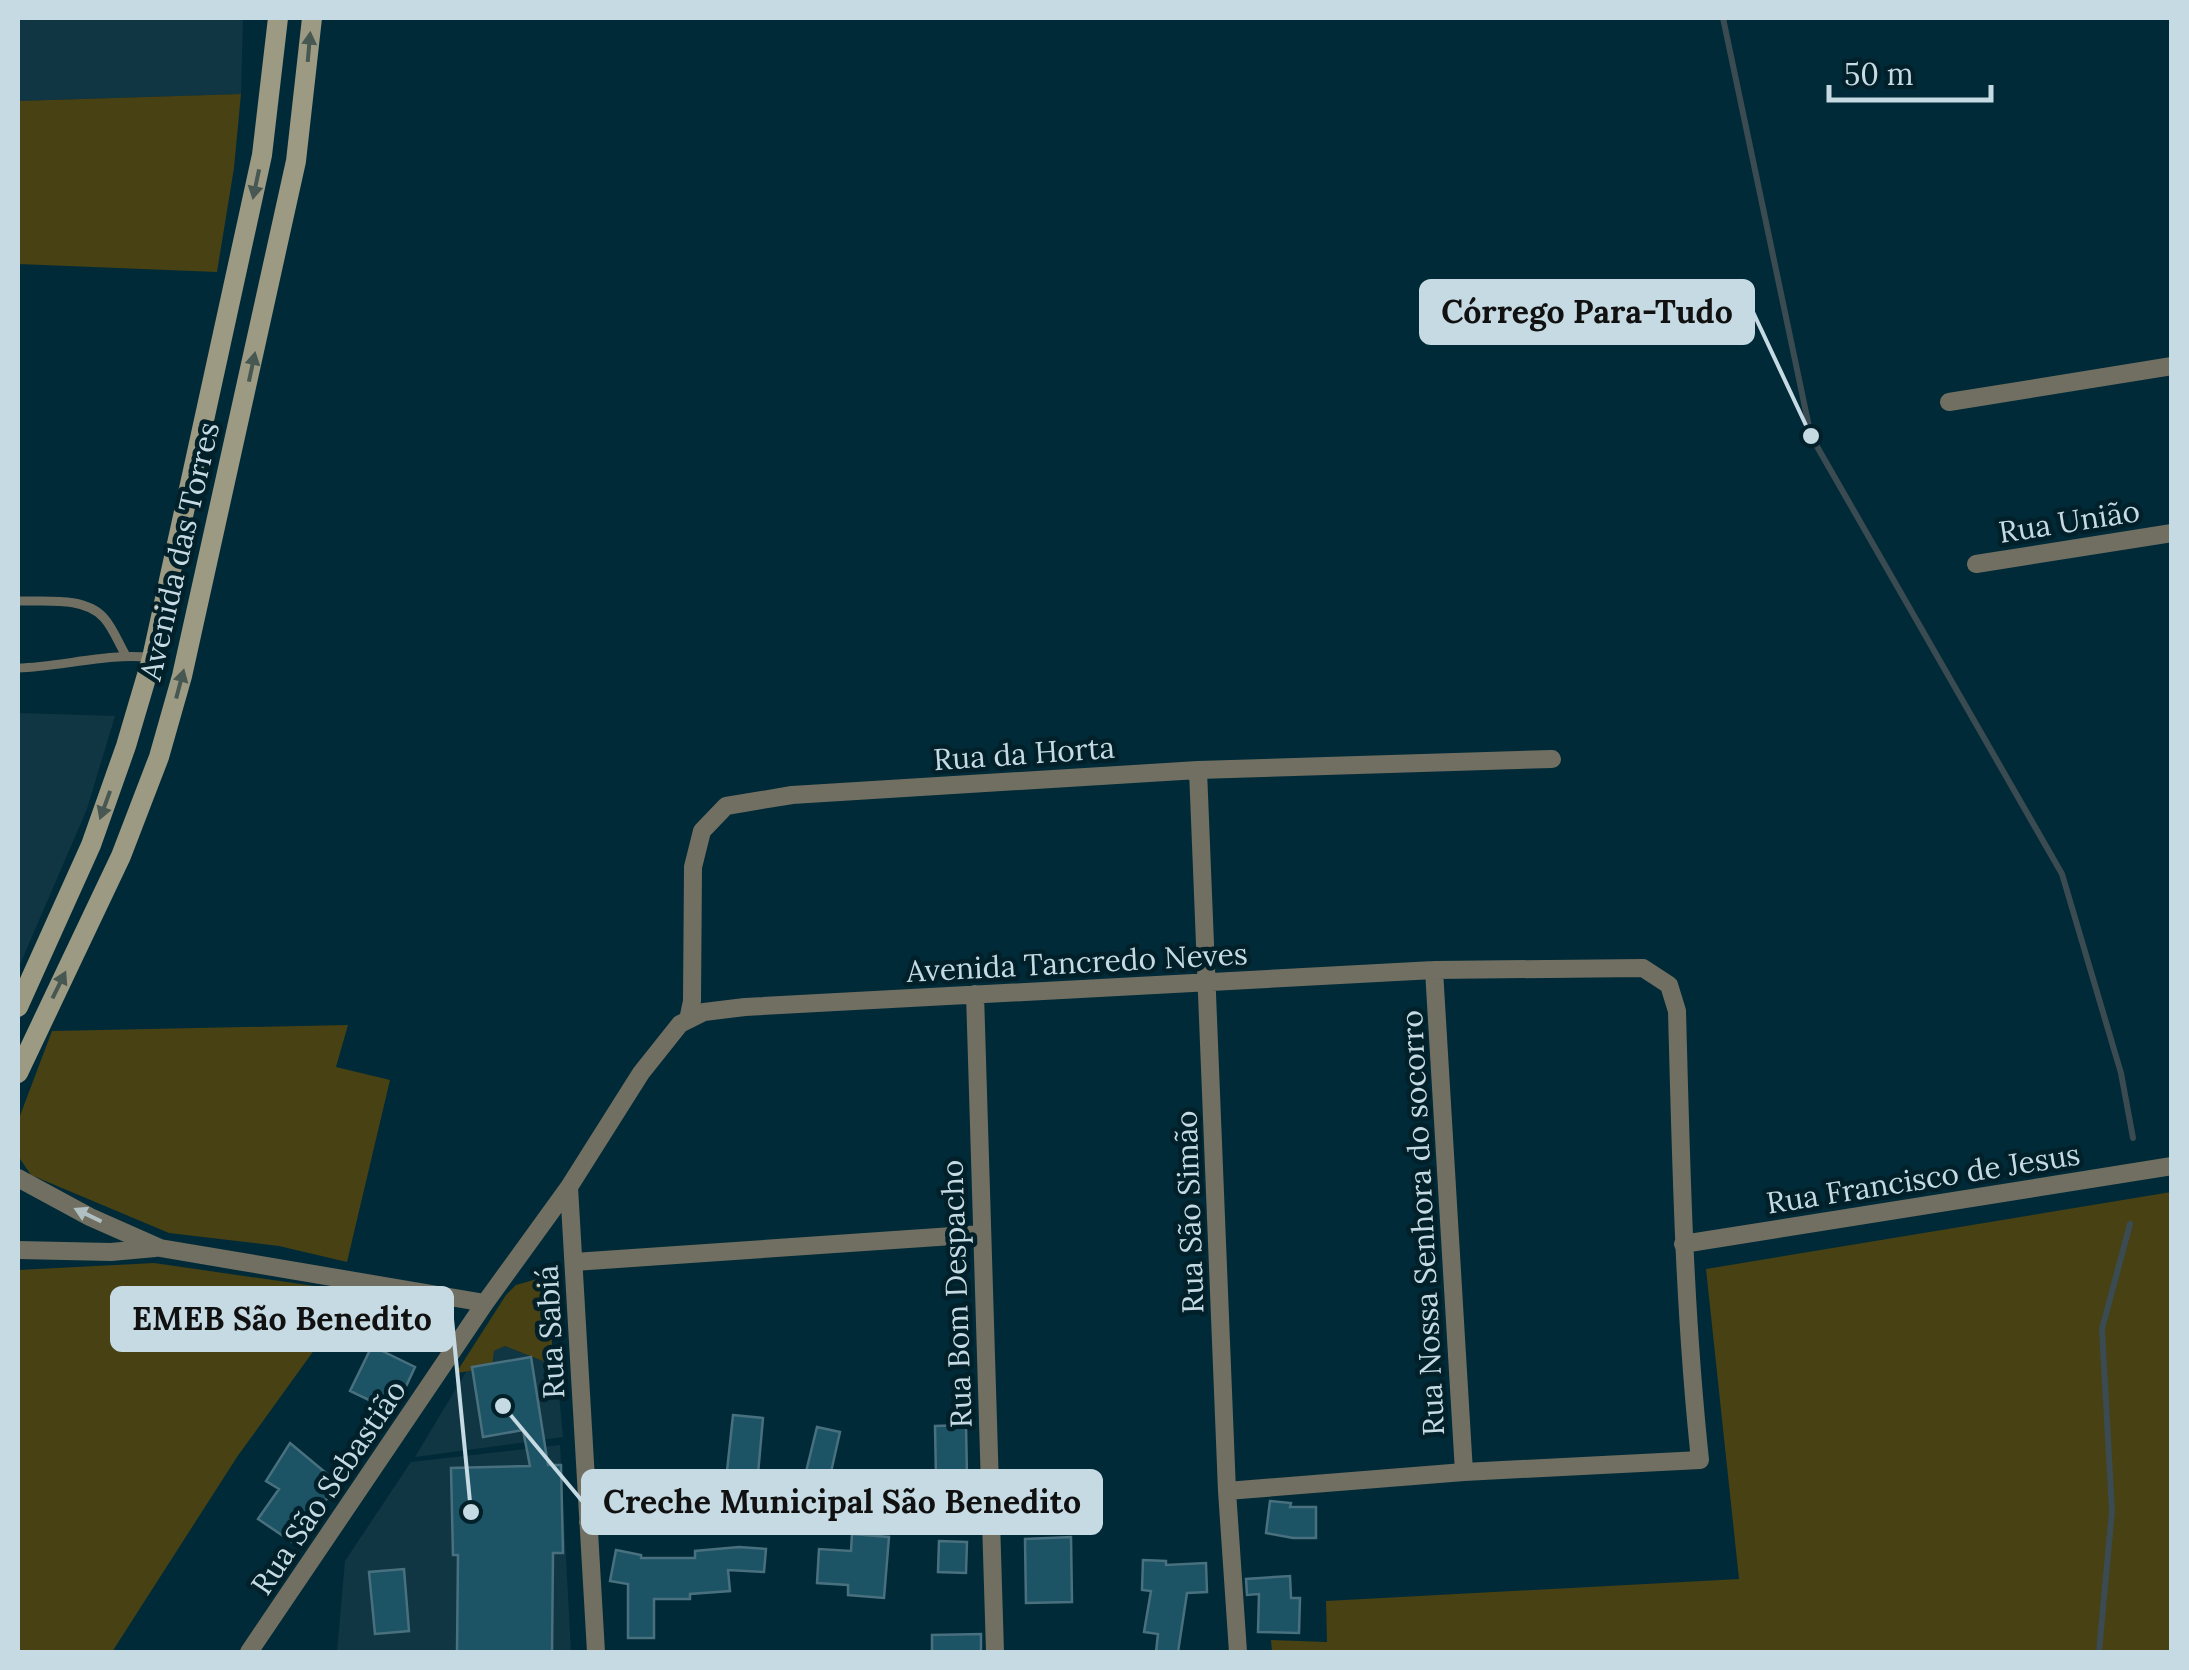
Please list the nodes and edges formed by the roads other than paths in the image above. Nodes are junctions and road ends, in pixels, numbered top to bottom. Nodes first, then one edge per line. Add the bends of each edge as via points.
1 (278, 18) edge
2 (312, 18) edge
3 (2172, 366) edge
4 (1949, 402) dead end
5 (2172, 533) edge
6 (1976, 564) dead end
7 (18, 601) edge
8 (124, 654) junction
9 (152, 658) junction
10 (18, 668) edge
11 (1552, 758) dead end
12 (1198, 770) junction
13 (1434, 970) junction
14 (1207, 982) junction
15 (975, 994) junction
16 (18, 1008) edge
17 (688, 1020) junction
18 (18, 1073) edge
19 (2172, 1166) edge
20 (18, 1178) edge
21 (569, 1188) junction
22 (982, 1234) junction
23 (1682, 1244) junction
24 (160, 1248) junction
25 (18, 1250) edge
26 (574, 1262) junction
27 (486, 1303) junction
28 (1464, 1472) junction
29 (1228, 1491) junction
30 (990, 1501) junction
31 (588, 1522) junction
32 (249, 1652) edge
33 (596, 1652) edge
34 (995, 1652) edge
35 (1238, 1652) edge

1 -> 9 main road, Avenida das Torres via 262,156
18 -> 2 main road, Avenida das Torres via 121,856 182,676 296,161
3 - 4 street
5 - 6 street, Rua União
7 - 8 lane via 79,604 102,615
8 - 9 lane
8 - 10 lane
9 -> 16 main road, Avenida das Torres via 90,845
11 - 12 street, Rua da Horta
12 - 14 street, Rua São Simão
12 - 17 street, Rua da Horta via 792,795 726,806 702,831 693,867
13 - 14 street, Avenida Tancredo Neves
13 - 23 street, Avenida Tancredo Neves via 1643,968 1669,984 1677,1011
13 - 28 street, Rua Nossa Senhora do socorro
14 - 15 street, Avenida Tancredo Neves
14 - 29 street, Rua São Simão
15 - 17 street, Avenida Tancredo Neves via 745,1006
15 - 22 street, Rua Bom Despacho
17 - 21 street via 641,1073
19 - 23 street, Rua Francisco de Jesus
24 -> 20 street
21 - 26 street, Rua Sabiá
21 - 27 street
22 - 26 street
22 - 30 street, Rua Bom Despacho
23 - 28 street, Avenida Tancredo Neves via 1700,1460
24 - 25 street
24 - 27 street
26 - 31 street, Rua Sabiá
27 - 32 street, Rua São Sebastião
28 - 29 street
29 - 35 street, Rua São Simão
30 - 31 street
30 - 34 street, Rua Bom Despacho
31 - 33 street, Rua Sabiá

